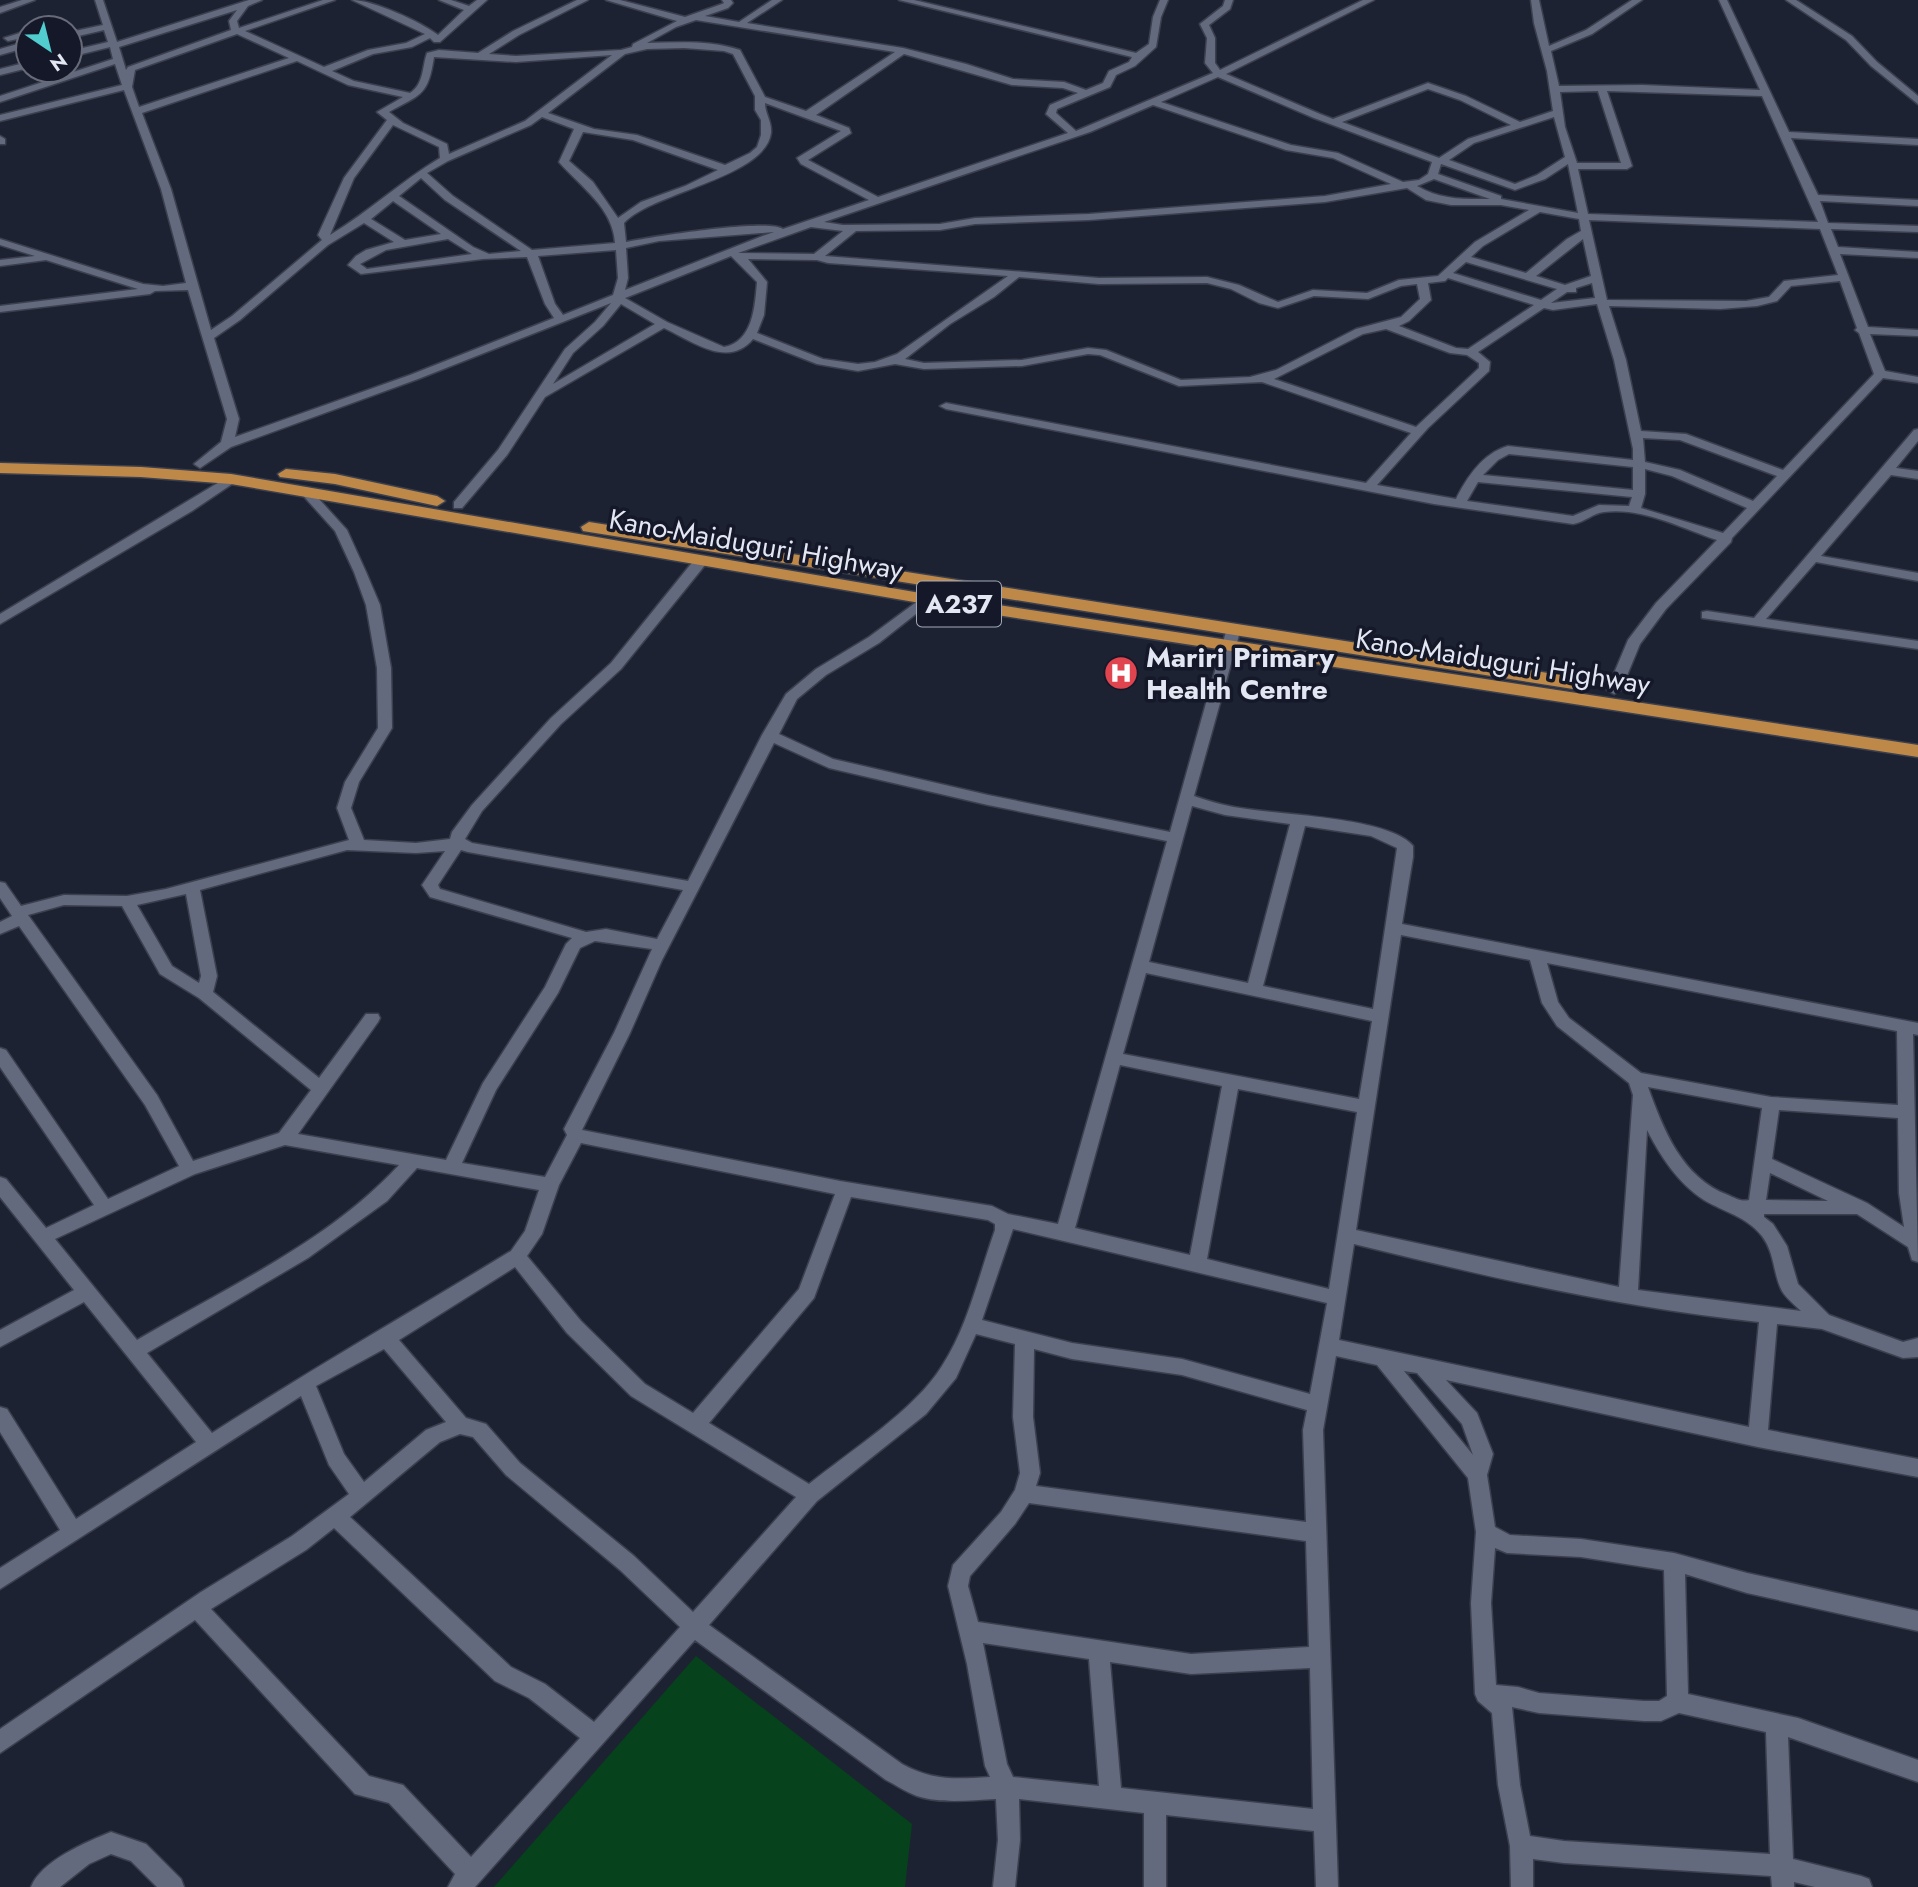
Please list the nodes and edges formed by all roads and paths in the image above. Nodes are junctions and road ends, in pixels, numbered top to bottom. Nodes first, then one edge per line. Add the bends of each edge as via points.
1 (31, 0) edge
2 (99, 0) edge
3 (214, 0) edge
4 (258, 0) edge
5 (331, 0) edge
6 (356, 0) edge
7 (443, 0) edge
8 (483, 0) edge
9 (584, 0) edge
10 (610, 0) edge
11 (726, 0) edge
12 (778, 0) edge
13 (903, 0) edge
14 (1164, 0) edge
15 (1229, 0) edge
16 (1370, 0) edge
17 (1535, 0) edge
18 (1638, 0) edge
19 (1723, 0) edge
20 (1790, 0) edge
21 (245, 4) junction
22 (230, 9) junction
23 (468, 9) junction
24 (0, 10) edge
25 (699, 18) junction
26 (687, 21) junction
27 (740, 25) junction
28 (108, 26) junction
29 (234, 30) junction
30 (0, 31) edge
31 (84, 32) edge
32 (434, 37) junction
33 (4, 39) edge
34 (113, 45) junction
35 (634, 48) junction
36 (1546, 50) junction
37 (84, 51) edge
38 (903, 51) junction
39 (622, 52) junction
40 (434, 53) junction
41 (478, 57) junction
42 (1138, 57) junction
43 (295, 59) junction
44 (118, 60) junction
45 (84, 71) edge
46 (323, 71) junction
47 (1219, 74) junction
48 (42, 84) edge
49 (127, 87) junction
50 (1553, 89) junction
51 (1602, 89) junction
52 (1767, 93) junction
53 (1082, 94) junction
54 (412, 96) junction
55 (760, 98) junction
56 (0, 99) edge
57 (1918, 101) edge
58 (1152, 102) junction
59 (135, 112) junction
60 (1558, 113) junction
61 (542, 114) junction
62 (807, 115) junction
63 (0, 118) edge
64 (392, 120) junction
65 (1334, 122) junction
66 (1519, 125) junction
67 (580, 127) junction
68 (1074, 134) junction
69 (1787, 135) junction
70 (1918, 142) edge
71 (445, 159) junction
72 (1439, 161) junction
73 (1571, 162) junction
74 (726, 169) junction
75 (421, 173) junction
76 (1433, 175) junction
77 (1406, 186) junction
78 (1515, 187) junction
79 (393, 197) junction
80 (1814, 198) junction
81 (876, 200) junction
82 (1502, 201) junction
83 (1918, 203) edge
84 (1540, 208) junction
85 (1584, 217) junction
86 (364, 219) junction
87 (807, 223) junction
88 (1823, 225) junction
89 (620, 228) junction
90 (853, 228) junction
91 (791, 229) junction
92 (1918, 229) edge
93 (1586, 233) junction
94 (449, 236) junction
95 (329, 240) junction
96 (0, 242) edge
97 (404, 244) junction
98 (622, 246) junction
99 (1833, 250) junction
100 (531, 255) junction
101 (481, 256) junction
102 (723, 256) junction
103 (1917, 256) edge
104 (740, 257) junction
105 (817, 257) junction
106 (47, 258) junction
107 (1463, 258) junction
108 (0, 263) edge
109 (1016, 274) junction
110 (1448, 275) junction
111 (1528, 277) junction
112 (1596, 278) junction
113 (1842, 278) junction
114 (1422, 282) junction
115 (192, 286) junction
116 (1566, 288) junction
117 (163, 289) junction
118 (619, 299) junction
119 (1600, 301) junction
120 (1542, 304) junction
121 (0, 309) edge
122 (559, 319) junction
123 (663, 324) junction
124 (1389, 325) junction
125 (1861, 330) junction
126 (1918, 333) edge
127 (751, 334) junction
128 (209, 336) junction
129 (1470, 352) junction
130 (894, 360) junction
131 (1880, 374) junction
132 (1264, 379) junction
133 (1918, 380) edge
134 (540, 397) junction
135 (946, 406) dead end
136 (1420, 432) junction
137 (1918, 433) edge
138 (1634, 434) junction
139 (227, 444) junction
140 (0, 456) edge
141 (200, 464) junction
142 (1639, 464) junction
143 (0, 468) edge
144 (1888, 471) junction
145 (1786, 475) junction
146 (1918, 475) edge
147 (1475, 478) junction
148 (232, 479) junction
149 (1368, 488) junction
150 (305, 491) junction
151 (1639, 494) junction
152 (1460, 503) junction
153 (458, 505) junction
154 (1756, 507) junction
155 (1634, 510) junction
156 (1727, 539) junction
157 (1813, 558) junction
158 (700, 562) junction
159 (1918, 577) edge
160 (926, 599) junction
161 (1707, 615) dead end
162 (0, 620) edge
163 (1757, 622) junction
164 (1231, 636) junction
165 (1918, 645) edge
166 (1614, 690) junction
167 (769, 735) junction
168 (1918, 736) edge
169 (1918, 751) edge
170 (1187, 799) junction
171 (1299, 818) junction
172 (1175, 838) junction
173 (458, 842) junction
174 (358, 844) junction
175 (192, 886) junction
176 (0, 887) edge
177 (694, 887) junction
178 (127, 901) junction
179 (20, 915) junction
180 (1394, 928) junction
181 (0, 929) edge
182 (586, 937) junction
183 (662, 945) junction
184 (1537, 956) junction
185 (1140, 966) junction
186 (1254, 990) junction
187 (205, 994) junction
188 (1381, 1017) junction
189 (372, 1018) dead end
190 (1912, 1028) edge
191 (0, 1054) edge
192 (1114, 1058) junction
193 (1231, 1081) junction
194 (1638, 1085) junction
195 (321, 1089) junction
196 (1770, 1103) junction
197 (1366, 1107) junction
198 (1906, 1112) junction
199 (576, 1135) junction
200 (285, 1138) junction
201 (413, 1161) junction
202 (1762, 1162) junction
203 (189, 1168) junction
204 (452, 1168) junction
205 (551, 1185) junction
206 (1, 1188) edge
207 (845, 1190) junction
208 (105, 1208) junction
209 (1861, 1208) junction
210 (1750, 1211) junction
211 (1004, 1220) junction
212 (1065, 1233) junction
213 (1346, 1235) junction
214 (43, 1237) junction
215 (1917, 1249) edge
216 (517, 1256) junction
217 (1197, 1264) junction
218 (86, 1292) junction
219 (1628, 1296) junction
220 (1337, 1298) junction
221 (1769, 1315) junction
222 (1822, 1321) junction
223 (971, 1325) junction
224 (386, 1338) junction
225 (0, 1339) edge
226 (1025, 1339) junction
227 (1328, 1346) junction
228 (134, 1351) junction
229 (1917, 1352) edge
230 (1382, 1357) junction
231 (1422, 1366) junction
232 (305, 1383) junction
233 (1318, 1405) junction
234 (0, 1415) edge
235 (460, 1425) junction
236 (694, 1426) junction
237 (5, 1435) edge
238 (1759, 1437) junction
239 (209, 1444) junction
240 (1918, 1462) edge
241 (1918, 1468) edge
242 (1477, 1475) junction
243 (1024, 1493) junction
244 (810, 1495) junction
245 (362, 1496) junction
246 (335, 1516) junction
247 (73, 1532) junction
248 (1486, 1532) junction
249 (1316, 1533) junction
250 (1674, 1562) junction
251 (0, 1579) edge
252 (196, 1607) junction
253 (1918, 1621) edge
254 (695, 1627) junction
255 (969, 1631) junction
256 (1099, 1652) junction
257 (1319, 1657) junction
258 (1486, 1694) junction
259 (1678, 1702) junction
260 (1777, 1724) junction
261 (596, 1737) junction
262 (0, 1742) edge
263 (1918, 1771) edge
264 (1007, 1787) junction
265 (1111, 1798) junction
266 (1155, 1803) junction
267 (1324, 1821) junction
268 (1521, 1846) junction
269 (1782, 1877) edge
270 (465, 1881) edge
271 (42, 1887) edge
272 (173, 1887) edge
273 (1004, 1887) edge
274 (1155, 1887) edge
275 (1326, 1887) edge
276 (1522, 1887) edge
277 (1861, 1887) edge

1 - 24 street
2 - 28 street
3 - 22 street
4 - 21 street
5 - 29 street
6 - 32 street via 393,13
7 - 23 street
8 - 23 street
9 - 41 street via 525,27
10 - 26 street
11 - 25 street via 725,6
12 - 27 street
13 - 42 street
14 - 42 street via 1153,45
15 - 47 street via 1227,7 1204,24 1211,38 1210,63
16 - 47 street
17 - 36 street
18 - 36 street via 1590,32
19 - 52 street
20 - 57 street via 1849,38
21 - 22 street
21 - 29 street via 233,21
22 - 34 street
23 - 32 street via 454,28
25 - 26 street
25 - 27 street
26 - 35 street
27 - 38 street
28 - 31 street
28 - 34 street
29 - 43 street
29 - 49 street via 131,69
30 - 33 street
32 - 40 street
32 - 46 street via 370,52
34 - 37 street
34 - 44 street
35 - 39 street
35 - 55 street via 684,45 737,52
36 - 50 street
38 - 53 street via 1012,82 1064,85
38 - 62 street
39 - 41 street
39 - 61 street
40 - 41 street
40 - 54 street via 426,80
42 - 53 street via 1112,73 1107,85
43 - 46 street
43 - 59 street
44 - 45 street
44 - 49 street
46 - 54 street via 351,83
47 - 58 street
47 - 65 street
48 - 56 street
49 - 59 street
49 - 63 street
50 - 51 street
50 - 60 street
51 - 52 street
51 - 73 street via 1627,166
52 - 69 street
53 - 68 street via 1051,111
54 - 64 street via 382,112
55 - 62 street
55 - 74 street via 767,128 761,148
58 - 68 street
58 - 77 street via 1289,148 1335,155
59 - 115 street via 166,189
60 - 66 street
60 - 73 street
61 - 67 street
61 - 71 street
62 - 81 street via 840,126 846,133 808,153 804,162
64 - 71 street via 444,146
64 - 95 street via 349,178 323,234
65 - 66 street via 1428,86
65 - 72 street
66 - 72 street via 1471,141
67 - 74 street via 634,137
67 - 89 street via 564,162 589,184
68 - 81 street
69 - 70 street
69 - 80 street
71 - 75 street
72 - 76 street
72 - 78 street
73 - 78 street
73 - 85 street
74 - 89 street via 630,212 620,221
75 - 79 street
75 - 100 street
76 - 77 street
76 - 82 street
77 - 82 street via 1451,202
77 - 90 street via 1325,199 1154,212 975,221 940,228
78 - 82 street
79 - 86 street
79 - 94 street
80 - 83 street
80 - 88 street
81 - 87 street
82 - 84 street
84 - 85 street
84 - 107 street
85 - 88 street
85 - 93 street
86 - 95 street
86 - 97 street
87 - 90 street
87 - 91 street
88 - 92 street
88 - 99 street
89 - 98 street
90 - 105 street
91 - 98 street via 671,237
91 - 102 street
93 - 111 street
93 - 112 street
94 - 97 street
94 - 101 street
95 - 128 street
96 - 106 street
97 - 101 street via 370,253 353,265 365,272
98 - 100 street
98 - 118 street
99 - 103 street
99 - 113 street
100 - 101 street
100 - 122 street
102 - 104 street
102 - 118 street
104 - 105 street
104 - 127 street via 762,282 759,321
105 - 109 street
106 - 108 street
106 - 117 street
107 - 110 street
107 - 111 street
109 - 114 street via 1115,282 1207,280 1278,305 1313,293 1367,296 1399,283
109 - 130 street via 998,292 948,320
110 - 114 street
110 - 120 street
111 - 116 street
112 - 116 street
112 - 119 street
113 - 119 street via 1792,282 1772,300 1711,307
113 - 125 street
114 - 124 street via 1426,300 1405,319
115 - 117 street
115 - 128 street
116 - 119 street
116 - 120 street
117 - 121 street
118 - 122 street
118 - 123 street
118 - 134 street via 569,351
119 - 120 street via 1563,307
119 - 138 street via 1620,360
120 - 129 street
122 - 139 street
123 - 127 street via 723,351
123 - 134 street
124 - 129 street via 1454,351
124 - 132 street via 1370,326
125 - 126 street
125 - 131 street
127 - 130 street via 831,365
128 - 139 street via 233,419
129 - 136 street via 1484,362 1485,369
130 - 132 street via 924,366 1023,363 1088,351 1102,352 1186,385
131 - 133 street
131 - 145 street
132 - 136 street
134 - 153 street via 503,452
135 - 149 street
136 - 149 street
137 - 144 street
138 - 142 street
138 - 145 street via 1682,437
139 - 141 street
140 - 141 highway, Kano-Maiduguri Highway / A237
141 - 153 highway, Kano-Maiduguri Highway / A237 via 335,480
142 - 147 street via 1508,450
142 - 151 street
142 - 154 street via 1676,473
143 - 148 highway, Kano-Maiduguri Highway / A237
144 - 146 street
144 - 157 street
145 - 154 street
147 - 151 street
147 - 152 street
148 - 150 highway, Kano-Maiduguri Highway / A237
148 - 162 street
149 - 152 street
150 - 158 highway, Kano-Maiduguri Highway / A237
150 - 174 street via 341,530 351,551 373,605 384,668 386,728 352,782 344,808
151 - 155 street
152 - 155 street via 1573,520 1602,508
153 - 164 highway, Kano-Maiduguri Highway / A237
154 - 156 street
155 - 156 street
156 - 166 street via 1661,606 1633,643
157 - 159 street
157 - 163 street
158 - 160 highway, Kano-Maiduguri Highway / A237
158 - 173 street via 616,666 556,721 477,808 457,836
160 - 164 highway, Kano-Maiduguri Highway / A237
160 - 167 street via 791,697
161 - 163 street
163 - 165 street
164 - 166 highway, Kano-Maiduguri Highway / A237
164 - 169 highway, Kano-Maiduguri Highway / A237
164 - 170 street
166 - 168 highway, Kano-Maiduguri Highway / A237
167 - 172 street via 829,763
167 - 177 street
170 - 171 street via 1209,807
170 - 172 street
171 - 180 street via 1389,835 1405,846
171 - 186 street
172 - 185 street
173 - 174 street via 437,849
173 - 177 street
173 - 182 street via 430,885 435,893
174 - 175 street
175 - 178 street
175 - 187 street via 209,976
176 - 179 street
177 - 183 street
178 - 179 street via 64,900
178 - 187 street via 166,970
179 - 181 street
179 - 203 street via 150,1100
180 - 184 street
180 - 188 street
182 - 183 street via 606,935
182 - 204 street via 574,944 552,989 489,1088
183 - 199 street via 577,1116
184 - 190 street
184 - 194 street via 1550,1003 1563,1022
185 - 186 street
185 - 192 street
186 - 188 street
187 - 195 street
188 - 197 street
189 - 195 street
190 - 198 street
191 - 208 street
192 - 193 street
192 - 212 street
193 - 197 street
193 - 217 street
194 - 196 street via 1705,1089
194 - 210 street via 1667,1152 1694,1184
194 - 219 street
195 - 200 street
196 - 198 street
196 - 202 street
197 - 213 street
198 - 215 street via 1908,1193
199 - 205 street
199 - 207 street
200 - 201 street
200 - 203 street
201 - 204 street
201 - 228 street via 381,1196 302,1253
202 - 209 street
202 - 210 street
203 - 208 street
204 - 205 street
205 - 216 street via 533,1234
206 - 214 street
207 - 211 street via 992,1213
207 - 236 street via 807,1293
208 - 214 street
209 - 210 street
209 - 215 street
210 - 222 street via 1777,1246 1790,1288
211 - 212 street
211 - 223 street
212 - 217 street
213 - 219 street
213 - 220 street
214 - 218 street
216 - 224 street
216 - 236 street via 574,1327 638,1390
217 - 220 street
218 - 225 street
218 - 228 street
219 - 221 street
220 - 227 street
221 - 222 street
221 - 238 street
222 - 229 street
223 - 226 street
223 - 244 street via 948,1372 919,1408
224 - 232 street
224 - 235 street
226 - 233 street via 1072,1351 1182,1367
226 - 243 street via 1023,1417 1030,1474
227 - 230 street
227 - 233 street
228 - 239 street
230 - 231 street
230 - 242 street
231 - 238 street
231 - 242 street via 1470,1419 1483,1454
232 - 239 street
232 - 245 street via 336,1459
233 - 249 street via 1313,1430
234 - 237 street
235 - 245 street via 433,1436
235 - 254 street via 479,1430 513,1469 627,1563
236 - 244 street
237 - 247 street
238 - 241 street
239 - 247 street
240 - 241 street
242 - 248 street
243 - 249 street
243 - 255 street via 1002,1526 960,1572 958,1586
244 - 254 street
245 - 246 street
246 - 252 street
246 - 261 street via 503,1674 537,1691
247 - 251 street
248 - 250 street via 1507,1544 1581,1548
248 - 258 street via 1481,1603
249 - 257 street
250 - 253 street
250 - 259 street
252 - 262 street
252 - 270 street via 363,1786 395,1793
254 - 261 street
254 - 264 street via 852,1744 920,1786 960,1790
255 - 256 street
255 - 264 street via 996,1766
256 - 257 street via 1191,1664
256 - 265 street
257 - 267 street
258 - 259 street via 1644,1711 1661,1711
258 - 268 street via 1502,1708 1509,1785
259 - 260 street
260 - 263 street
260 - 269 street
261 - 270 street
264 - 265 street
264 - 273 street via 1009,1840
265 - 266 street
266 - 267 street
266 - 274 street
267 - 275 street
268 - 269 street via 1696,1858
268 - 276 street
269 - 277 street
271 - 272 street via 81,1856 111,1843 138,1852

